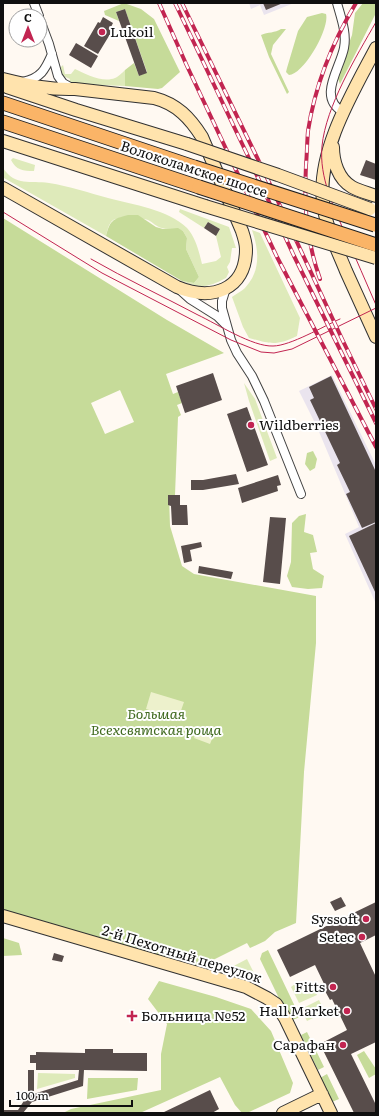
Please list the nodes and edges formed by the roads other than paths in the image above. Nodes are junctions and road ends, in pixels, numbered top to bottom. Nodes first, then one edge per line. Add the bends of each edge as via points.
1 (337, 3) edge
2 (48, 43) edge
3 (376, 48) edge
4 (52, 54) junction
5 (3, 79) edge
6 (19, 83) junction
7 (3, 86) edge
8 (75, 89) junction
9 (3, 103) edge
10 (343, 112) junction
11 (3, 122) edge
12 (333, 140) junction
13 (3, 141) edge
14 (351, 186) junction
15 (3, 188) edge
16 (376, 196) edge
17 (373, 210) edge
18 (324, 211) junction
19 (375, 226) edge
20 (376, 245) edge
21 (376, 258) edge
22 (177, 287) junction
23 (226, 288) junction
24 (226, 324) junction
25 (376, 337) edge
26 (301, 494) dead end
27 (3, 916) edge
28 (322, 1094) junction
29 (283, 1113) edge
30 (331, 1113) edge

1 - 10 street via 344,28 344,49 332,81 331,91 333,104
2 - 4 street
3 - 10 main road
4 - 6 street via 39,76
4 - 8 street via 60,79
5 - 6 main road
6 - 8 main road via 40,88
7 - 17 main road, Волоколамское шоссе, bridge via 187,144
8 - 23 main road via 163,100 176,107 194,124 242,231 246,247 243,270 238,279
9 - 19 main road, Волоколамское шоссе, bridge
10 - 12 main road
11 - 20 main road, Волоколамское шоссе, bridge
12 - 14 main road via 332,149 336,165 342,177
12 - 18 main road via 324,175
13 - 21 main road, bridge
14 - 16 main road
14 - 18 main road via 334,191 326,199
15 - 22 main road
18 - 25 main road via 339,254
22 - 23 main road via 208,294
22 - 24 street
23 - 24 street via 222,301
24 - 26 street via 235,349 264,401
27 - 28 main road, 2-й Пехотный переулок via 208,975 246,987 267,998 276,1004
28 - 29 main road
28 - 30 main road, 2-й Пехотный переулок

